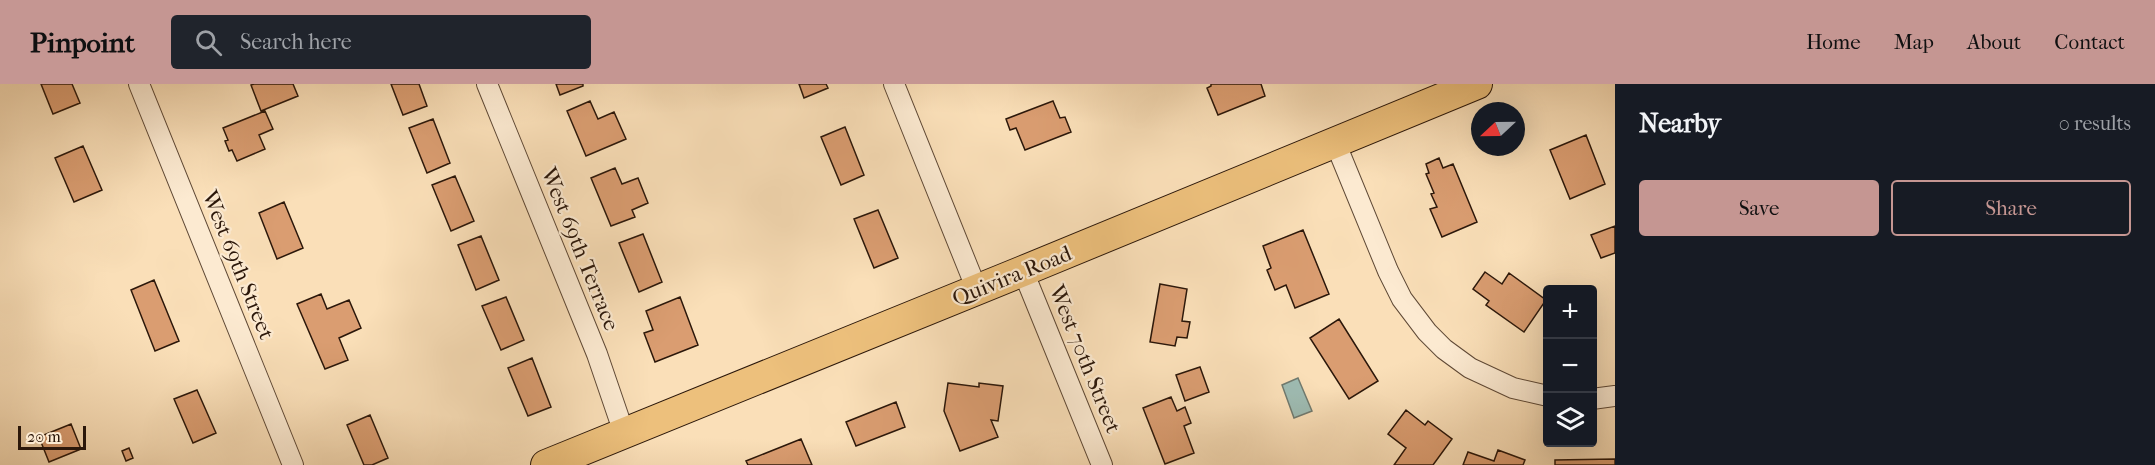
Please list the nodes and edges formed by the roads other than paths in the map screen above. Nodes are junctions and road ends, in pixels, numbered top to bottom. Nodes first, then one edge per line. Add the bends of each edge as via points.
1 (139, 84) edge
2 (487, 84) edge
3 (894, 84) edge
4 (1477, 84) edge
5 (1335, 142) junction
6 (1023, 272) junction
7 (977, 290) junction
8 (1543, 395) edge
9 (1615, 396) edge
10 (1597, 398) edge
11 (624, 433) junction
12 (558, 463) edge
13 (293, 465) edge
14 (1102, 465) edge

1 - 13 street, West 69th Street
2 - 11 street, West 69th Terrace via 597,354
3 - 7 street
4 - 5 main road, Quivira Road
5 - 6 main road, Quivira Road
5 - 8 street via 1388,271 1402,299 1427,332 1470,368 1513,388
6 - 7 main road, Quivira Road
6 - 14 street, West 70th Street
7 - 11 main road, Quivira Road
9 - 10 street
11 - 12 main road, Quivira Road

